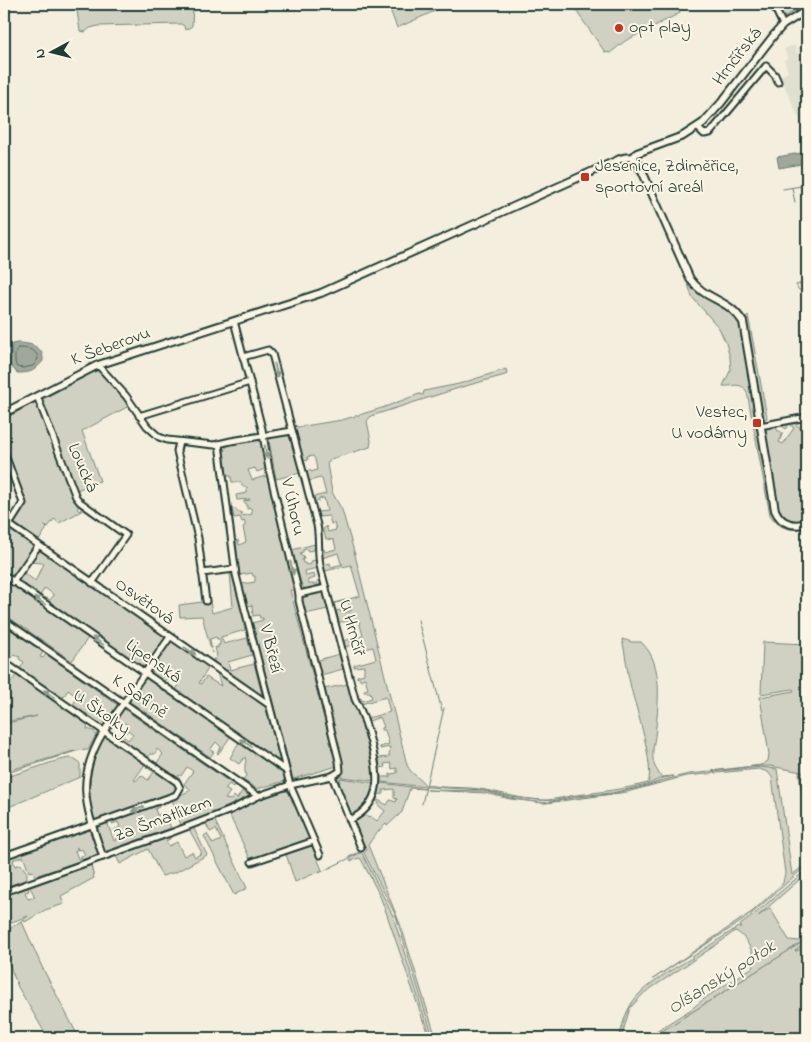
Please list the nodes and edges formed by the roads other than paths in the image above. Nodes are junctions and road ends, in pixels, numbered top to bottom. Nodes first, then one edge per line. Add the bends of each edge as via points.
1 (773, 4) edge
2 (807, 10) edge
3 (783, 25) junction
4 (778, 82) dead end
5 (698, 128) junction
6 (632, 158) junction
7 (234, 321) junction
8 (4, 340) edge
9 (243, 357) junction
10 (4, 359) edge
11 (98, 365) junction
12 (250, 382) junction
13 (37, 396) junction
14 (4, 410) edge
15 (139, 416) junction
16 (807, 417) edge
17 (760, 426) junction
18 (292, 431) junction
19 (263, 436) junction
20 (179, 442) junction
21 (219, 444) junction
22 (4, 452) edge
23 (6, 523) edge
24 (807, 523) edge
25 (38, 546) junction
26 (235, 569) junction
27 (202, 572) junction
28 (4, 575) edge
29 (13, 582) junction
30 (92, 583) junction
31 (326, 588) junction
32 (298, 594) junction
33 (206, 601) dead end
34 (4, 620) edge
35 (170, 637) junction
36 (4, 662) edge
37 (144, 673) junction
38 (124, 703) junction
39 (269, 704) junction
40 (104, 731) junction
41 (286, 771) junction
42 (332, 776) junction
43 (290, 785) junction
44 (258, 796) junction
45 (350, 820) junction
46 (92, 825) junction
47 (314, 841) junction
48 (361, 848) dead end
49 (320, 855) dead end
50 (4, 856) edge
51 (103, 857) junction
52 (252, 862) dead end
53 (4, 892) edge

1 - 3 street
2 - 3 street, Hrnčířská
3 - 5 street, Hrnčířská
4 - 5 street, Hrnčířská via 766,66 710,133 704,134
5 - 6 street, Hrnčířská
6 - 7 street, K Šeberovu via 612,162 321,292
6 - 17 street via 639,164 690,279 706,296 730,306 743,322
7 - 9 street, V Úhoru
7 - 11 street, K Šeberovu
8 - 10 street
9 - 12 street, V Úhoru
9 -> 18 street, U Hrnčíř via 268,350 272,354
11 - 13 street, K Šeberovu
11 - 15 street
12 - 15 street
12 - 19 street, V Úhoru
13 - 14 street, K Šeberovu
13 - 30 street, Loucká via 76,497 126,536
15 - 20 street via 159,437
16 - 17 street
17 - 24 street via 777,515 794,525
18 - 19 street
18 - 31 street, U Hrnčíř via 319,533 318,558
19 - 21 street
19 -> 32 street, V Úhoru
20 - 21 street via 207,446
20 - 27 street via 177,451 198,538
21 - 26 street, V Březí
22 - 23 street via 24,503
23 - 25 street, Osvětová
25 - 29 street
25 - 30 street, Osvětová
26 - 27 street
26 - 39 street, V Březí
27 - 33 street
28 - 29 street, Lipenská
37 -> 29 street, Lipenská
30 - 35 street, Osvětová
31 - 32 street
31 - 45 street, U Hrnčíř via 378,775 371,802
32 - 42 street, V Úhoru via 339,761 340,771
34 - 38 street, K Safině
35 - 37 street
35 -> 39 street, Osvětová
40 -> 36 street, U Školky
37 - 38 street
41 -> 37 street, Lipenská
38 - 40 street
38 - 44 street, K Safině
39 - 41 street, V Březí
40 - 46 street via 92,753 85,780
40 -> 46 street, U Školky via 178,782 180,788 176,795
41 - 43 street, V Březí
42 - 43 street, Za Šmatlíkem
42 - 45 street
43 - 44 street, Za Šmatlíkem
43 - 47 street, V Březí
44 - 51 street, Za Šmatlíkem via 231,810
45 - 48 street
46 - 50 street
46 - 51 street
47 - 49 street, V Březí
47 - 52 street
51 - 53 street, Za Šmatlíkem

